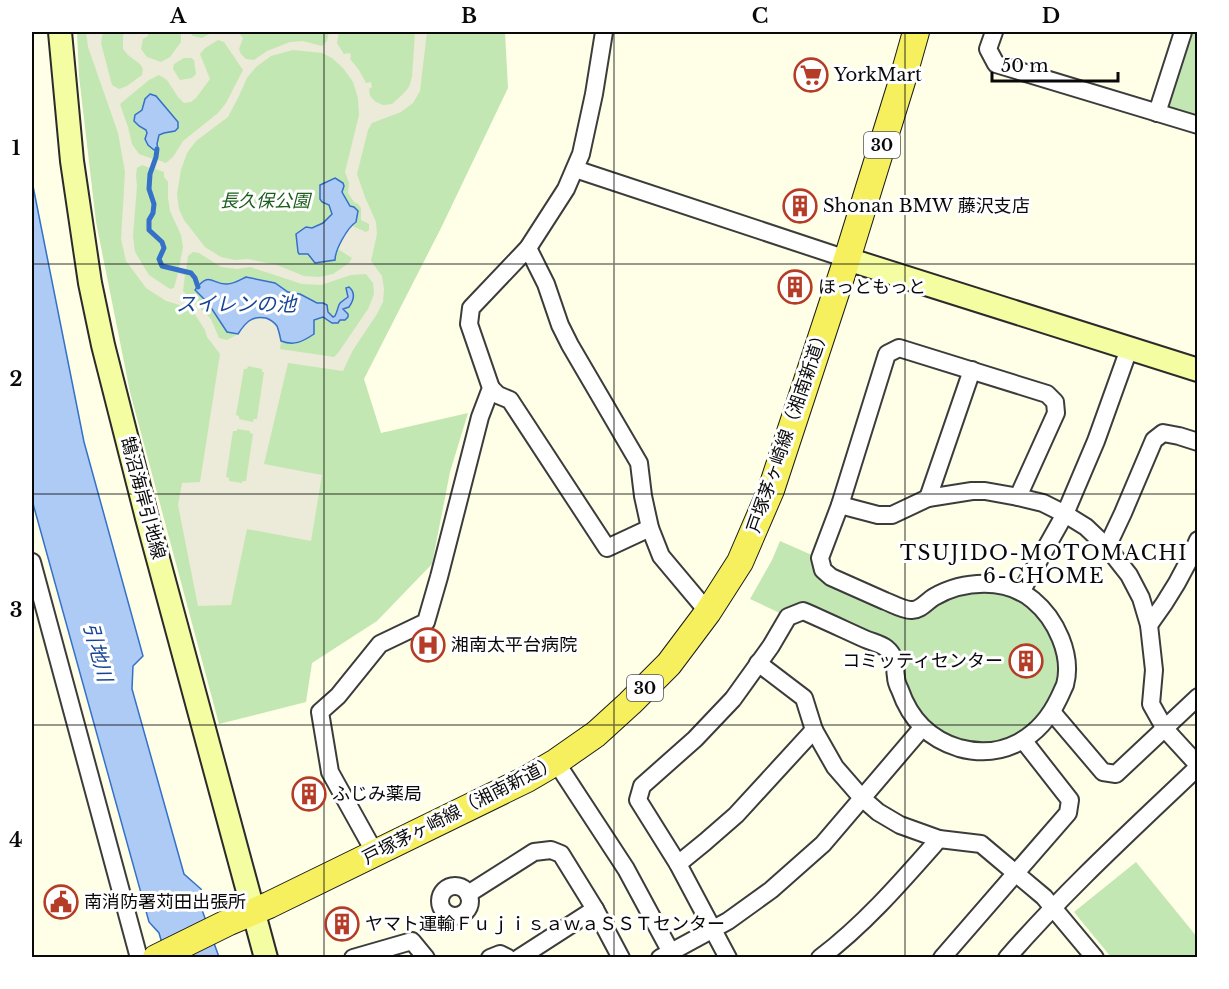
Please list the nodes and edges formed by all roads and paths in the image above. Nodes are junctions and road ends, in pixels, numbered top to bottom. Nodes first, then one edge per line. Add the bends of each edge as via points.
1 (60, 32) edge
2 (604, 32) edge
3 (916, 32) edge
4 (994, 32) edge
5 (1183, 32) edge
6 (1157, 113) junction
7 (1197, 125) edge
8 (575, 169) junction
9 (528, 248) junction
10 (847, 259) junction
11 (1129, 349) junction
12 (972, 370) junction
13 (1197, 370) edge
14 (491, 388) junction
15 (1197, 442) edge
16 (1018, 497) junction
17 (928, 498) junction
18 (840, 505) junction
19 (1065, 514) junction
20 (650, 528) junction
21 (1197, 540) edge
22 (1107, 547) junction
23 (32, 562) edge
24 (1022, 592) junction
25 (708, 612) junction
26 (1149, 625) junction
27 (758, 663) junction
28 (1197, 697) edge
29 (1052, 712) junction
30 (922, 728) junction
31 (1165, 729) junction
32 (814, 730) junction
33 (1023, 740) junction
34 (556, 762) junction
35 (1197, 766) edge
36 (862, 798) junction
37 (939, 839) junction
38 (375, 853) junction
39 (678, 864) junction
40 (1015, 873) junction
41 (468, 894) dead end
42 (1054, 907) junction
43 (595, 909) junction
44 (254, 912) junction
45 (713, 929) junction
46 (669, 955) edge
47 (140, 957) edge
48 (156, 957) edge
49 (266, 957) edge
50 (353, 957) edge
51 (426, 957) edge
52 (490, 957) edge
53 (508, 957) edge
54 (519, 957) edge
55 (621, 957) edge
56 (728, 957) edge
57 (820, 957) edge
58 (942, 957) edge
59 (1007, 957) edge
60 (1095, 957) edge

1 - 44 street, 鵠沼海岸引地線 via 72,161 90,283 147,518
2 - 8 street via 594,94
3 - 10 main road, 戸塚茅ヶ崎線（湘南新道） / 30
4 - 6 street via 988,49 996,64
5 - 6 street
6 - 7 street
8 - 9 street
8 - 10 street
9 - 14 street via 471,308 469,324
9 - 20 street via 570,345 639,463
10 - 11 street
10 - 25 main road, 戸塚茅ヶ崎線（湘南新道） / 30 via 771,490 740,562
11 - 13 street
11 - 19 street
12 - 16 street via 1047,394 1055,402 1056,413
12 - 17 street
12 - 18 street via 899,348 887,354
14 - 20 street via 510,400 607,548
14 - 38 street via 426,622 380,644 320,712 330,772
15 - 22 street via 1163,433 1154,440
16 - 17 street via 972,491
16 - 19 street
17 - 18 street via 892,515
18 - 24 street via 820,558 823,570 831,577 911,610 948,590 970,584 992,584
19 - 22 street
19 - 24 street
20 - 25 street via 662,556
21 - 26 street via 1170,596
22 - 26 street via 1129,575
23 - 47 street
24 - 29 street via 1047,614 1062,639 1065,685
25 - 34 main road, 戸塚茅ヶ崎線（湘南新道） / 30 via 669,664 630,703 596,734
26 - 31 street via 1154,670 1151,704
27 - 30 street via 788,617 803,611 886,648 896,661 896,678 905,705
27 - 32 street via 804,698
27 - 39 street via 733,699 642,786 638,800
28 - 31 street
29 - 31 street via 1103,772 1109,773 1116,774
29 - 33 street
30 - 33 street via 939,740 976,751 997,750
30 - 36 street
31 - 35 street
32 - 36 street via 835,767
32 - 39 street via 736,815
33 - 40 street via 1070,800 1068,813
34 - 38 main road, 戸塚茅ヶ崎線（湘南新道） / 30
34 - 46 street via 626,869
35 - 42 street
36 - 37 street via 900,825
36 - 45 street via 823,844 771,890
37 - 40 street via 981,844
37 - 57 street via 886,899
38 - 44 main road, 戸塚茅ヶ崎線（湘南新道） / 30
39 - 45 street
40 - 42 street
40 - 58 street
41 - 43 street via 534,852 550,850 561,854
42 - 59 street
42 - 60 street
43 - 54 street
43 - 55 street
44 - 48 main road, 戸塚茅ヶ崎線（湘南新道） / 30
44 - 49 street, 鵠沼海岸引地線
45 - 46 street
45 - 56 street
50 - 51 street via 412,941
52 - 53 street

